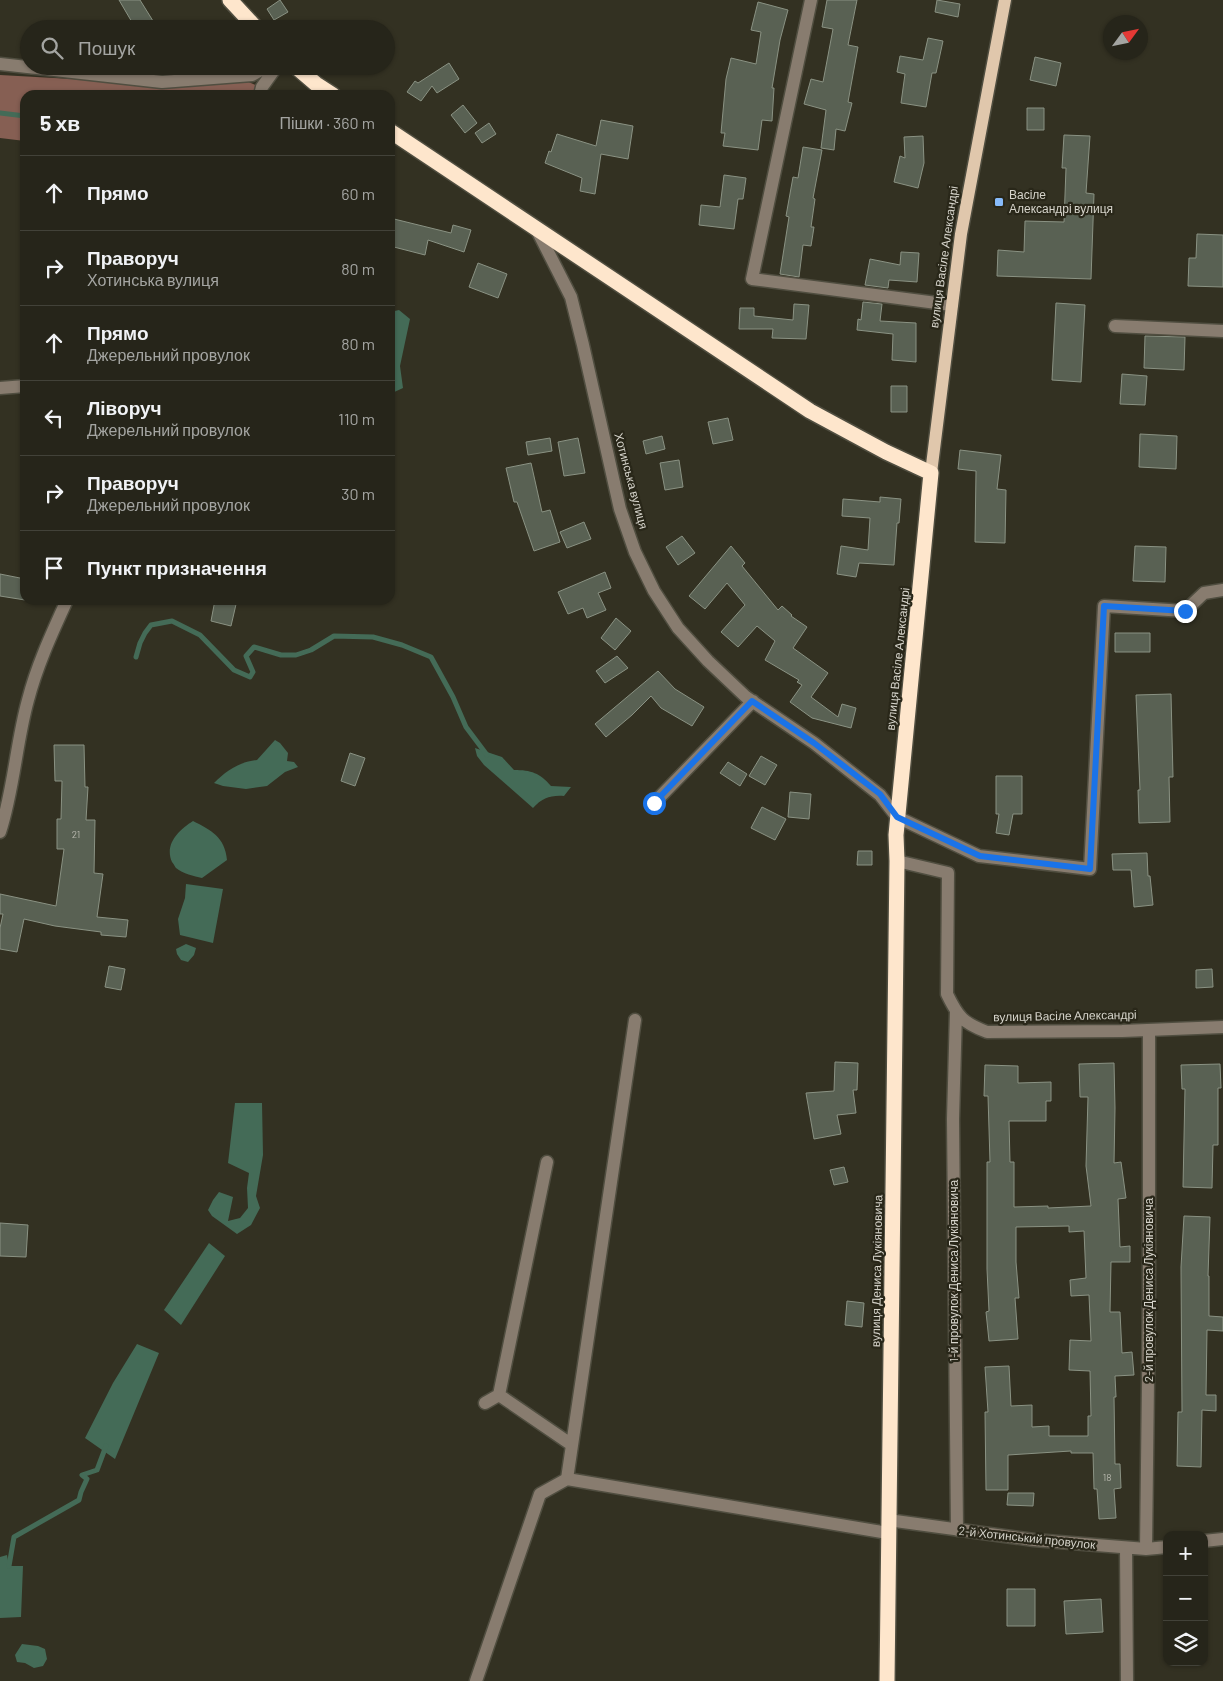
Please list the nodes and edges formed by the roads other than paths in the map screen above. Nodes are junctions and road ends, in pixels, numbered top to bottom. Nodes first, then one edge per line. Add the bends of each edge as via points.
1 (230, 0) edge
2 (811, 0) edge
3 (1005, 0) edge
4 (249, 20) edge
5 (0, 64) edge
6 (20, 66) edge
7 (99, 75) edge
8 (252, 75) edge
9 (271, 75) edge
10 (305, 75) edge
11 (261, 90) edge
12 (325, 90) edge
13 (395, 134) edge
14 (537, 230) junction
15 (952, 305) junction
16 (1115, 326) dead end
17 (1223, 331) edge
18 (20, 386) edge
19 (0, 388) edge
20 (931, 473) junction
21 (1223, 590) edge
22 (64, 605) edge
23 (752, 701) junction
24 (654, 803) dead end
25 (897, 817) junction
26 (0, 832) edge
27 (897, 861) junction
28 (956, 1012) junction
29 (635, 1020) dead end
30 (1223, 1027) edge
31 (1149, 1030) junction
32 (547, 1162) dead end
33 (499, 1395) junction
34 (485, 1403) dead end
35 (572, 1445) junction
36 (567, 1479) junction
37 (888, 1526) junction
38 (957, 1530) junction
39 (1223, 1539) edge
40 (1208, 1541) edge
41 (1163, 1547) edge
42 (1126, 1548) junction
43 (1146, 1549) junction
44 (476, 1681) edge
45 (887, 1681) edge
46 (1126, 1681) edge

1 - 4 highway
2 - 15 street via 752,279
3 - 15 main road, вулиця Васіле Александрі via 961,234
5 - 6 street
7 - 8 street via 162,82
9 - 11 street
10 - 12 highway
13 - 14 highway, Хотинська вулиця
14 - 20 highway, Хотинська вулиця via 810,411
14 - 23 street, Хотинська вулиця via 571,297 620,509 635,552 678,628
15 - 20 main road, вулиця Васіле Александрі
16 - 17 street
18 - 19 street
20 - 25 highway, вулиця Васіле Александрі
21 - 25 street via 1204,593 1185,611 1104,606 1090,869 980,856
22 - 26 street via 40,660 27,702 7,811
23 - 24 street
23 - 25 street, Хотинська вулиця via 880,794
25 - 27 highway, вулиця Васіле Александрі
27 - 28 street via 948,873 948,994
27 - 37 highway, вулиця Дениса Лукіяновича
28 - 31 street, вулиця Васіле Александрі via 970,1026 987,1032
28 - 38 street, 1-й провулок Дениса Лукіяновича via 953,1119
29 - 35 street
30 - 31 street, вулиця Васіле Александрі
31 - 43 street, 2-й провулок Дениса Лукіяновича
32 - 33 street
33 - 34 street
33 - 35 street
35 - 36 street
36 - 37 street, 2-й Хотинський провулок
36 - 44 street via 540,1494
37 - 38 street, 2-й Хотинський провулок
37 - 45 highway, вулиця Дениса Лукіяновича
38 - 42 street, 2-й Хотинський провулок
39 - 40 street
41 - 43 street, 2-й Хотинський провулок
42 - 43 street, 2-й Хотинський провулок
42 - 46 street

